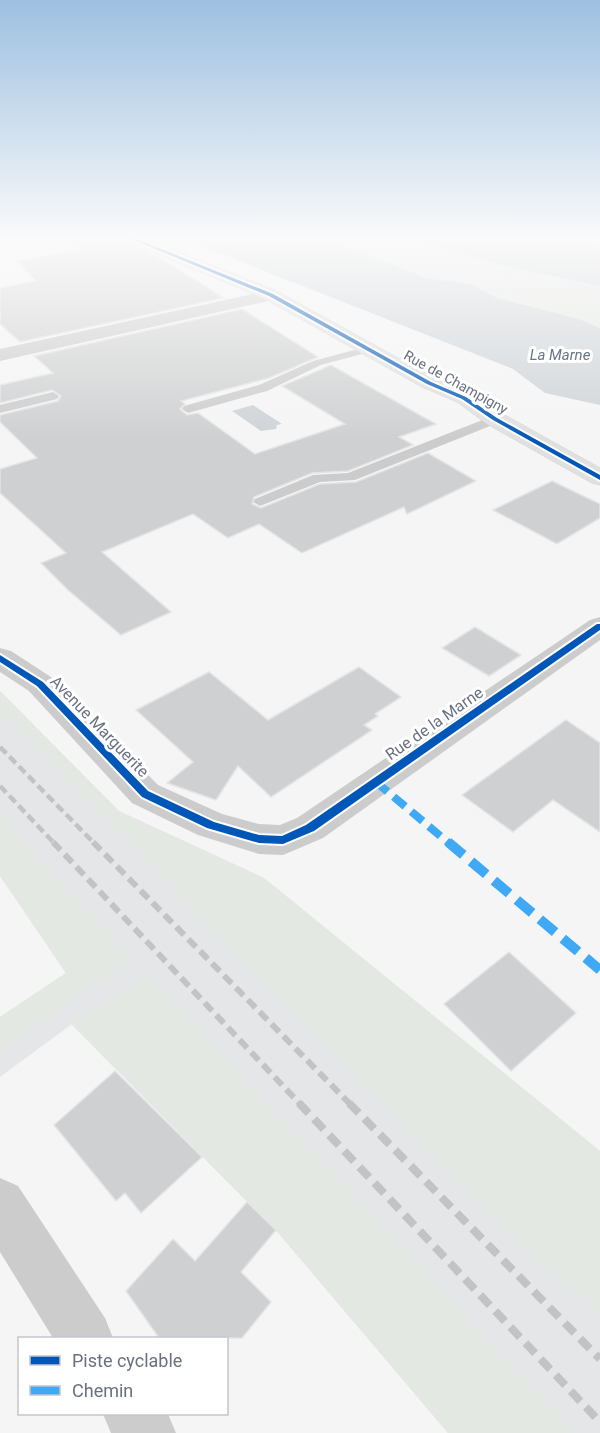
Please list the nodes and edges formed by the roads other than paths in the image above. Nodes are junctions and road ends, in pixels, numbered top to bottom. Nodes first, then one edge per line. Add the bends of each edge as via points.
1 (222, 306) edge
2 (291, 306) edge
3 (369, 349) junction
4 (0, 355) edge
5 (54, 396) dead end
6 (0, 409) edge
7 (188, 409) dead end
8 (495, 419) junction
9 (600, 478) edge
10 (260, 502) dead end
11 (600, 626) edge
12 (0, 658) edge
13 (283, 840) joint
14 (0, 1204) edge
15 (84, 1337) edge
16 (134, 1415) edge
17 (146, 1433) edge

1 - 4 street
2 - 3 street, Rue de Champigny
3 - 7 lane via 317,363 263,388
3 - 8 street, Rue de Champigny via 464,398
5 - 6 lane
8 - 9 street, Rue de Champigny
8 - 10 lane via 350,477 318,478
11 - 13 street, Rue de la Marne via 310,828
12 - 13 street, Avenue Marguerite via 39,684 145,794 211,825 259,839
14 - 15 street
16 - 17 street

